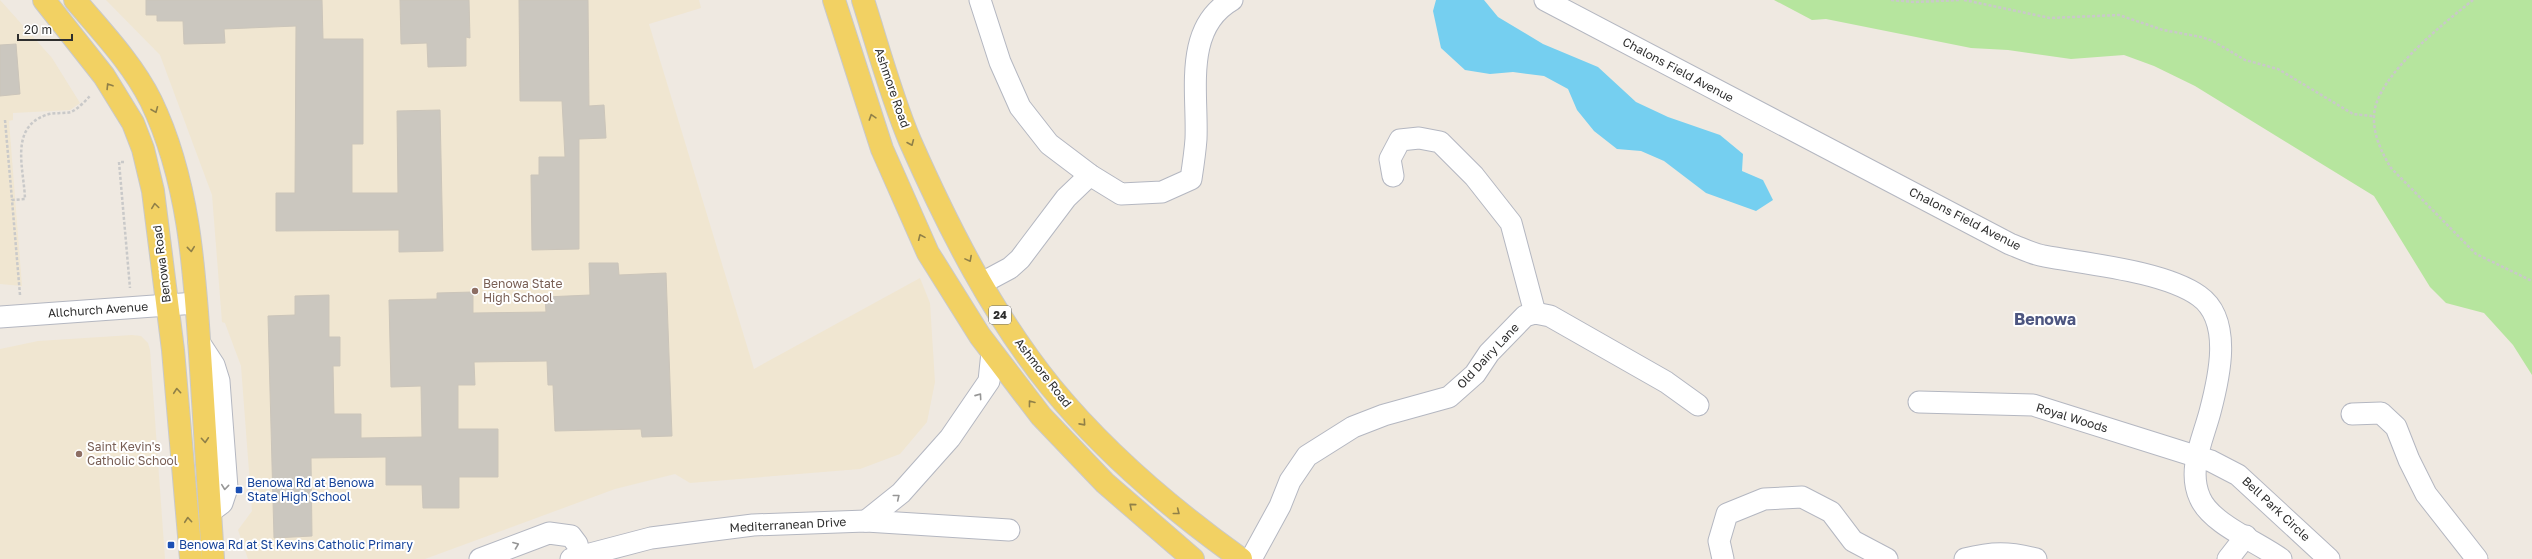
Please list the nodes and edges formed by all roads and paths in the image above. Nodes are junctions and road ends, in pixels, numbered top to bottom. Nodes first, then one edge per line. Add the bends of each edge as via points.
1 (44, 0) edge
2 (75, 0) edge
3 (834, 0) edge
4 (863, 0) edge
5 (980, 0) edge
6 (1232, 0) edge
7 (1545, 0) edge
8 (1891, 0) edge
9 (1963, 0) edge
10 (2473, 0) edge
11 (90, 96) dead end
12 (2374, 116) junction
13 (5, 120) dead end
14 (124, 162) dead end
15 (1090, 175) junction
16 (1393, 176) dead end
17 (12, 200) junction
18 (2532, 281) edge
19 (982, 283) junction
20 (130, 288) dead end
21 (20, 295) dead end
22 (196, 303) junction
23 (167, 305) junction
24 (1535, 314) junction
25 (0, 317) edge
26 (992, 352) junction
27 (1919, 402) dead end
28 (1698, 405) dead end
29 (2352, 414) dead end
30 (2197, 458) junction
31 (866, 521) junction
32 (1009, 530) dead end
33 (2246, 536) junction
34 (577, 558) edge
35 (191, 559) edge
36 (214, 559) edge
37 (480, 559) edge
38 (1193, 559) edge
39 (1241, 559) edge
40 (1251, 559) edge
41 (1723, 559) edge
42 (1887, 559) edge
43 (1965, 559) edge
44 (2036, 559) edge
45 (2228, 559) edge
46 (2281, 559) edge
47 (2328, 559) edge
48 (2477, 559) edge

23 -> 1 main road, Benowa Road via 153,191 133,123 104,76
2 -> 22 main road via 131,67 156,114 181,188
26 -> 3 main road, 24 via 928,252 882,149
4 -> 19 main road, Ashmore Road / 24 via 910,140 942,209
5 - 15 street via 1000,62 1020,107 1050,144
6 - 15 street via 1219,7 1201,38 1195,75 1196,139 1191,179 1162,192 1121,194
7 - 30 street, Chalons Field Avenue via 2010,244 2042,256 2085,262 2178,284 2200,296 2217,318 2220,347 2216,385
8 - 9 path
9 - 12 path via 2050,18 2119,16 2163,30 2201,37 2213,41 2245,60 2278,69 2353,114
10 - 12 path via 2407,58 2382,90
11 - 17 path via 72,112 47,115 31,122 23,134 20,147 24,199
12 - 18 path via 2375,130 2384,157 2402,180 2476,254
13 - 17 path
14 - 20 path via 119,162
15 - 19 street via 1066,198 1020,259 1010,268
16 - 24 street via 1390,159 1400,140 1419,138 1440,142 1458,158 1511,223
17 - 21 path
19 -> 39 main road, Ashmore Road / 24 via 994,306 1052,387 1108,450 1166,504
22 - 23 street, Allchurch Avenue
22 -> 36 main road
23 - 25 street, Allchurch Avenue
35 -> 23 main road, Benowa Road via 174,350
24 - 28 street via 1550,316 1574,329 1666,382
24 - 40 street, Old Dairy Lane via 1525,316 1489,353 1475,374 1449,397 1353,427 1307,456 1290,481 1280,506
31 -> 26 street via 901,493 950,438 989,381
38 -> 26 main road, 24 via 1106,483 1041,416
27 - 30 street, Royal Woods via 2033,405
29 - 48 street via 2381,413 2396,427 2426,494
30 - 33 street, Chalons Field Avenue via 2195,478 2200,498 2213,516
30 - 47 street, Bell Park Circle via 2211,461 2238,475
31 - 32 street, Mediterranean Drive
31 - 34 street, Mediterranean Drive via 754,525 651,538
33 - 45 street
33 - 46 street, Chalons Field Avenue
37 -> 34 street via 549,533 571,536 577,544
41 - 42 street via 1719,541 1727,514 1764,499 1802,497 1831,512 1853,542
43 - 44 street via 1984,554 2012,552

